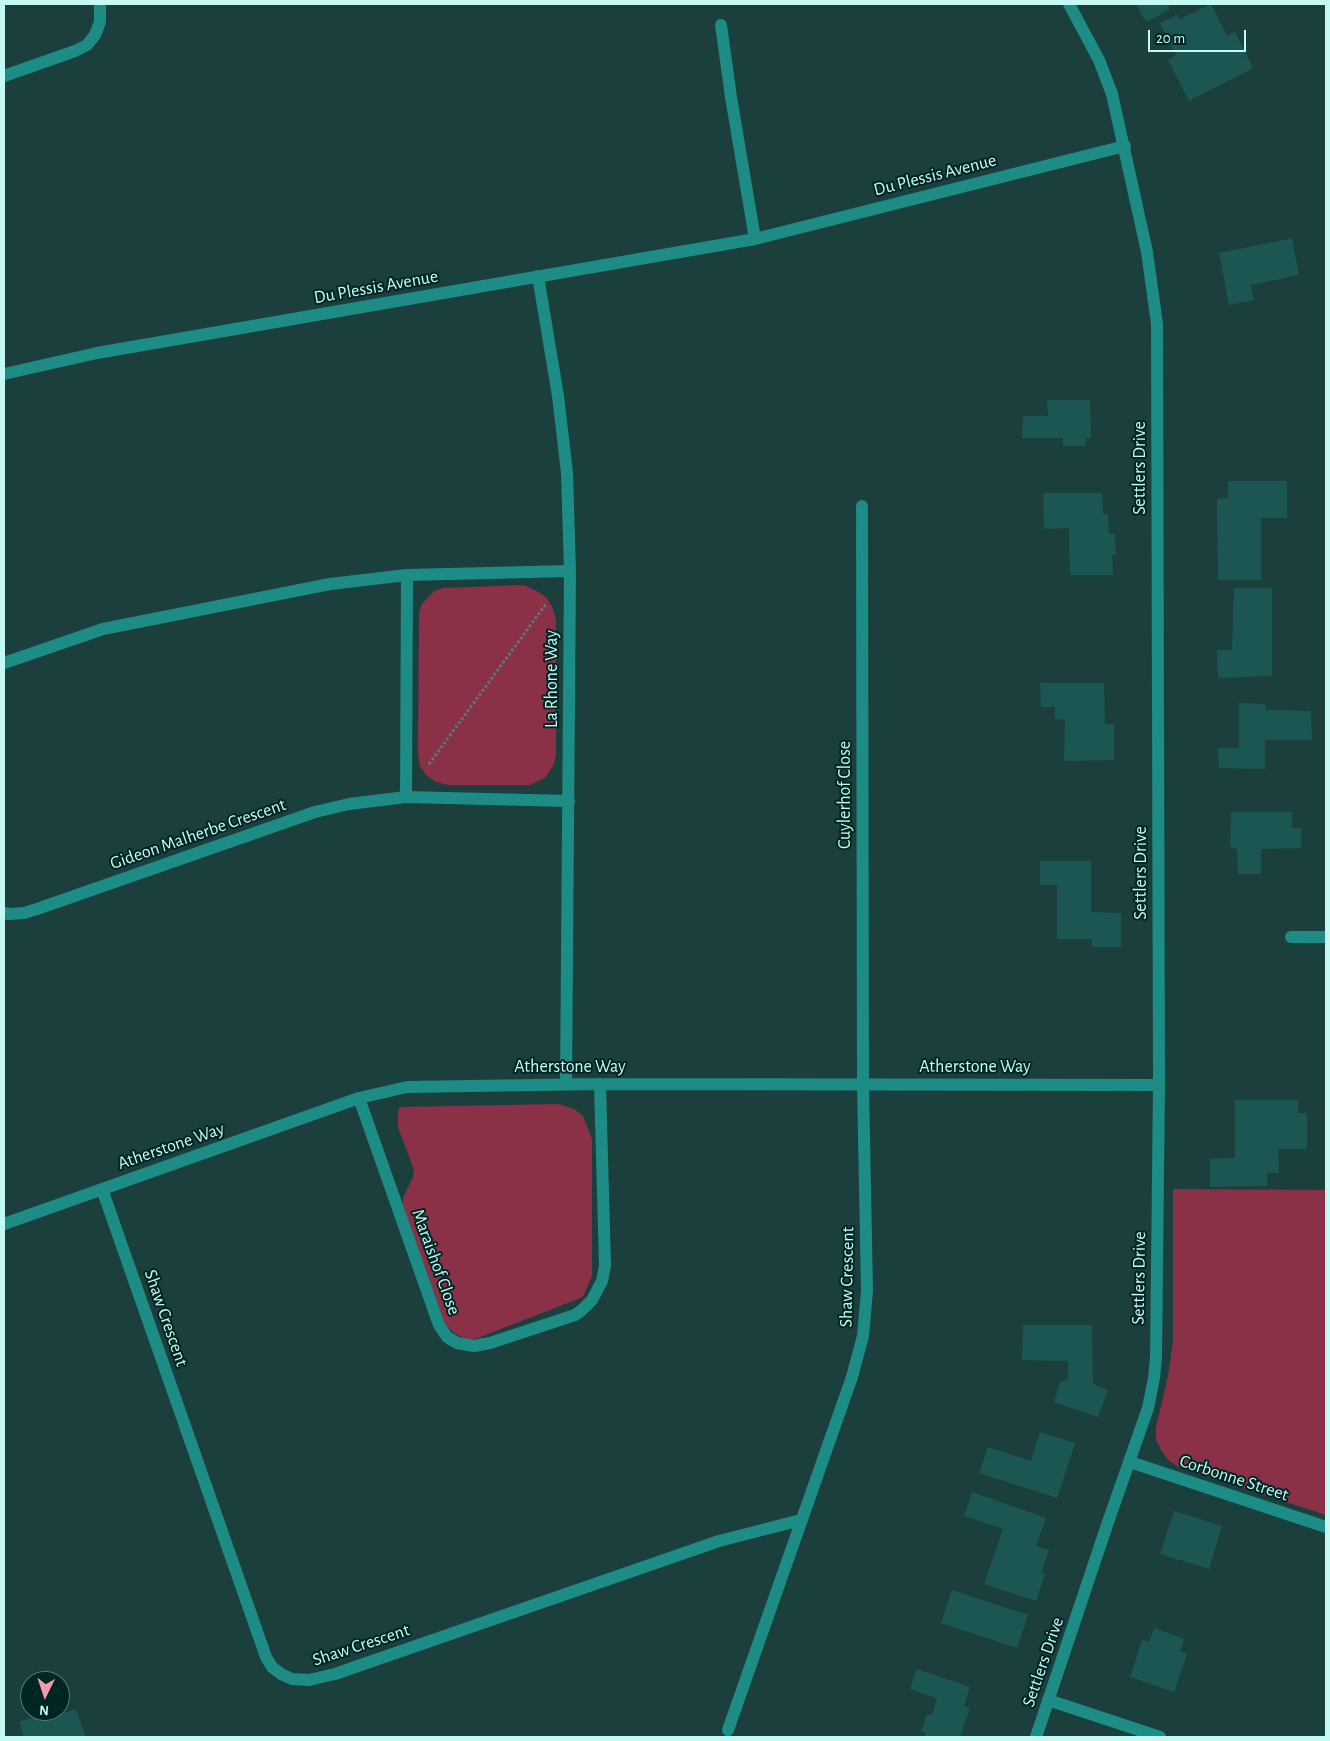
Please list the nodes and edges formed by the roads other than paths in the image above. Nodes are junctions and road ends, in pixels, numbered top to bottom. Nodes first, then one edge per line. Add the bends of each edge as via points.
1 (100, 4) edge
2 (1069, 4) edge
3 (721, 25) dead end
4 (4, 76) edge
5 (1124, 146) junction
6 (755, 239) junction
7 (538, 276) junction
8 (4, 374) edge
9 (862, 506) dead end
10 (570, 571) junction
11 (407, 574) junction
12 (4, 663) edge
13 (406, 796) junction
14 (569, 801) junction
15 (4, 913) edge
16 (1326, 937) edge
17 (1291, 938) dead end
18 (566, 1084) junction
19 (600, 1084) junction
20 (863, 1085) junction
21 (1159, 1085) junction
22 (359, 1098) junction
23 (102, 1189) junction
24 (4, 1224) edge
25 (1130, 1462) junction
26 (801, 1520) junction
27 (1326, 1527) edge
28 (1048, 1700) junction
29 (728, 1730) dead end
30 (1036, 1737) edge
31 (1160, 1737) edge

1 - 4 street via 100,22 87,45
2 - 5 street, Settlers Drive via 1106,76
3 - 6 street
5 - 6 street, Du Plessis Avenue
5 - 21 street, Settlers Drive via 1150,268 1157,324
6 - 7 street, Du Plessis Avenue
7 - 8 street, Du Plessis Avenue via 97,352
7 - 10 street, La Rhone Way via 567,473
9 - 20 street, Cuylerhof Close
10 - 11 street
10 - 14 street, La Rhone Way
11 - 12 street via 330,584 103,628
11 - 13 street
13 - 14 street, Gideon Malherbe Crescent
13 - 15 street, Gideon Malherbe Crescent via 315,812 37,909
14 - 18 street, La Rhone Way
16 - 17 street
18 - 19 street, Atherstone Way
18 - 22 street, Atherstone Way via 407,1087
19 - 20 street, Atherstone Way
19 - 22 street, Maraishof Close via 605,1266 602,1281 592,1300 575,1315 474,1346 457,1343 447,1337 439,1325
20 - 21 street, Atherstone Way
20 - 26 street, Shaw Crescent via 867,1291 863,1336 852,1377
21 - 25 street, Settlers Drive via 1156,1358 1148,1408
22 - 23 street, Atherstone Way
23 - 24 street, Atherstone Way
23 - 26 street, Shaw Crescent via 266,1657 281,1674 292,1679 309,1680 335,1674 719,1541
25 - 27 street, Corbonne Street
25 - 28 street, Settlers Drive
26 - 29 street, Shaw Crescent
28 - 30 street, Settlers Drive
28 - 31 street

